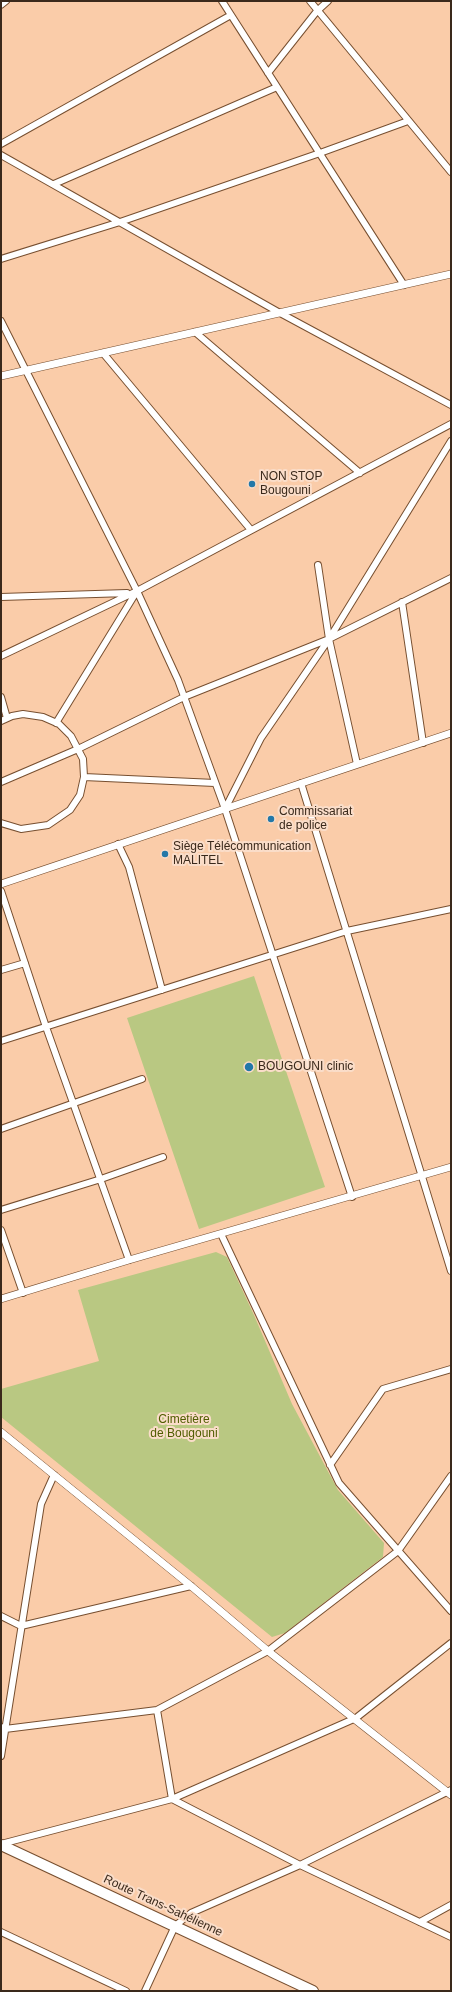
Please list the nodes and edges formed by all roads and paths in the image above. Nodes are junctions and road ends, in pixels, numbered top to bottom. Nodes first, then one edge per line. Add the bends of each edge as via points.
1 (6, 1) edge
2 (222, 1) edge
3 (310, 1) edge
4 (328, 1) edge
5 (1, 5) edge
6 (317, 11) junction
7 (231, 15) junction
8 (268, 73) junction
9 (277, 87) junction
10 (408, 121) junction
11 (1, 144) edge
12 (320, 153) junction
13 (1, 155) edge
14 (451, 172) edge
15 (54, 184) junction
16 (120, 222) junction
17 (1, 259) edge
18 (451, 274) edge
19 (404, 285) junction
20 (280, 313) junction
21 (1, 321) edge
22 (195, 332) junction
23 (103, 353) junction
24 (25, 370) junction
25 (1, 376) edge
26 (451, 405) edge
27 (451, 424) edge
28 (451, 442) edge
29 (360, 473) junction
30 (251, 530) junction
31 (318, 565) dead end
32 (451, 578) edge
33 (137, 590) junction
34 (130, 593) junction
35 (1, 597) edge
36 (402, 602) junction
37 (329, 640) junction
38 (1, 656) edge
39 (1, 697) edge
40 (184, 697) junction
41 (4, 720) edge
42 (56, 723) junction
43 (451, 733) edge
44 (423, 743) junction
45 (78, 749) junction
46 (357, 764) junction
47 (84, 777) junction
48 (1, 782) edge
49 (215, 782) junction
50 (301, 783) junction
51 (224, 809) junction
52 (1, 823) edge
53 (118, 844) junction
54 (1, 884) edge
55 (1, 891) edge
56 (451, 909) edge
57 (347, 931) junction
58 (273, 955) junction
59 (25, 963) junction
60 (1, 970) edge
61 (162, 990) junction
62 (46, 1026) junction
63 (1, 1041) edge
64 (142, 1079) dead end
65 (74, 1103) junction
66 (1, 1129) edge
67 (163, 1157) dead end
68 (451, 1167) edge
69 (422, 1176) junction
70 (101, 1179) junction
71 (352, 1197) junction
72 (1, 1210) edge
73 (1, 1230) edge
74 (221, 1234) junction
75 (129, 1260) junction
76 (451, 1271) edge
77 (23, 1294) junction
78 (1, 1299) edge
79 (451, 1369) edge
80 (1, 1432) edge
81 (330, 1465) junction
82 (54, 1475) junction
83 (451, 1476) edge
84 (398, 1551) junction
85 (191, 1586) junction
86 (451, 1611) edge
87 (1, 1616) edge
88 (21, 1626) junction
89 (451, 1643) edge
90 (268, 1651) junction
91 (157, 1710) junction
92 (356, 1718) junction
93 (3, 1728) edge
94 (1, 1756) edge
95 (450, 1792) edge
96 (172, 1799) junction
97 (1, 1844) edge
98 (300, 1865) junction
99 (451, 1905) edge
100 (420, 1922) junction
101 (175, 1926) junction
102 (1, 1932) edge
103 (451, 1938) edge
104 (126, 1991) edge
105 (145, 1991) edge
106 (313, 1991) edge

1 - 5 street
2 - 7 street
3 - 6 street
4 - 6 street
6 - 8 street
6 - 10 street
7 - 8 street
7 - 11 street
8 - 9 street
9 - 12 street
9 - 15 street
10 - 12 street
10 - 14 street
12 - 16 street
12 - 19 street
13 - 15 street
15 - 16 street
16 - 17 street
16 - 20 street
18 - 19 street
19 - 20 street
20 - 22 street
20 - 26 street
21 - 24 street
22 - 23 street
22 - 29 street
23 - 24 street
23 - 30 street
24 - 25 street
24 - 33 street
27 - 29 street
28 - 37 street
29 - 30 street
30 - 33 street
31 - 37 street
32 - 36 street
33 - 34 street
33 - 40 street
33 - 42 street
34 - 35 street
34 - 38 street
36 - 37 street
36 - 44 street
37 - 40 street
37 - 46 street
37 - 51 street via 261,738
39 - 41 street
40 - 45 street
40 - 49 street
41 - 42 street via 23,714 43,717
42 - 45 street via 71,736
43 - 44 street
44 - 46 street
45 - 47 street via 83,759
45 - 48 street
46 - 50 street
47 - 49 street
47 - 52 street via 80,795 70,810 48,825 21,829
49 - 51 street
50 - 51 street
50 - 57 street
51 - 53 street
51 - 58 street
53 - 54 street
53 - 61 street via 129,867
55 - 59 street
56 - 57 street
57 - 58 street
57 - 69 street
58 - 61 street
58 - 71 street
59 - 60 street
59 - 62 street
61 - 62 street
62 - 63 street
62 - 65 street
64 - 65 street
65 - 66 street
65 - 70 street
67 - 70 street
68 - 69 street
69 - 71 street
69 - 76 street
70 - 72 street
70 - 75 street
71 - 74 street
73 - 77 street
74 - 75 street
74 - 81 street
75 - 77 street
77 - 78 street
79 - 81 street via 383,1389
80 - 82 street
81 - 84 street via 339,1483
82 - 85 street
82 - 88 street via 41,1504
83 - 84 street
84 - 86 street
84 - 90 street
85 - 88 street
85 - 90 street
87 - 88 street
88 - 93 street
89 - 92 street
90 - 91 street
90 - 92 street
91 - 93 street
91 - 96 street
92 - 95 street
92 - 96 street
93 - 94 street
95 - 98 street
96 - 97 street
96 - 98 street
97 - 101 highway, Route Trans-Sahélienne
98 - 100 street
98 - 101 street via 191,1912
99 - 100 street
100 - 103 street
101 - 105 street
101 - 106 highway, Route Trans-Sahélienne
102 - 104 street

